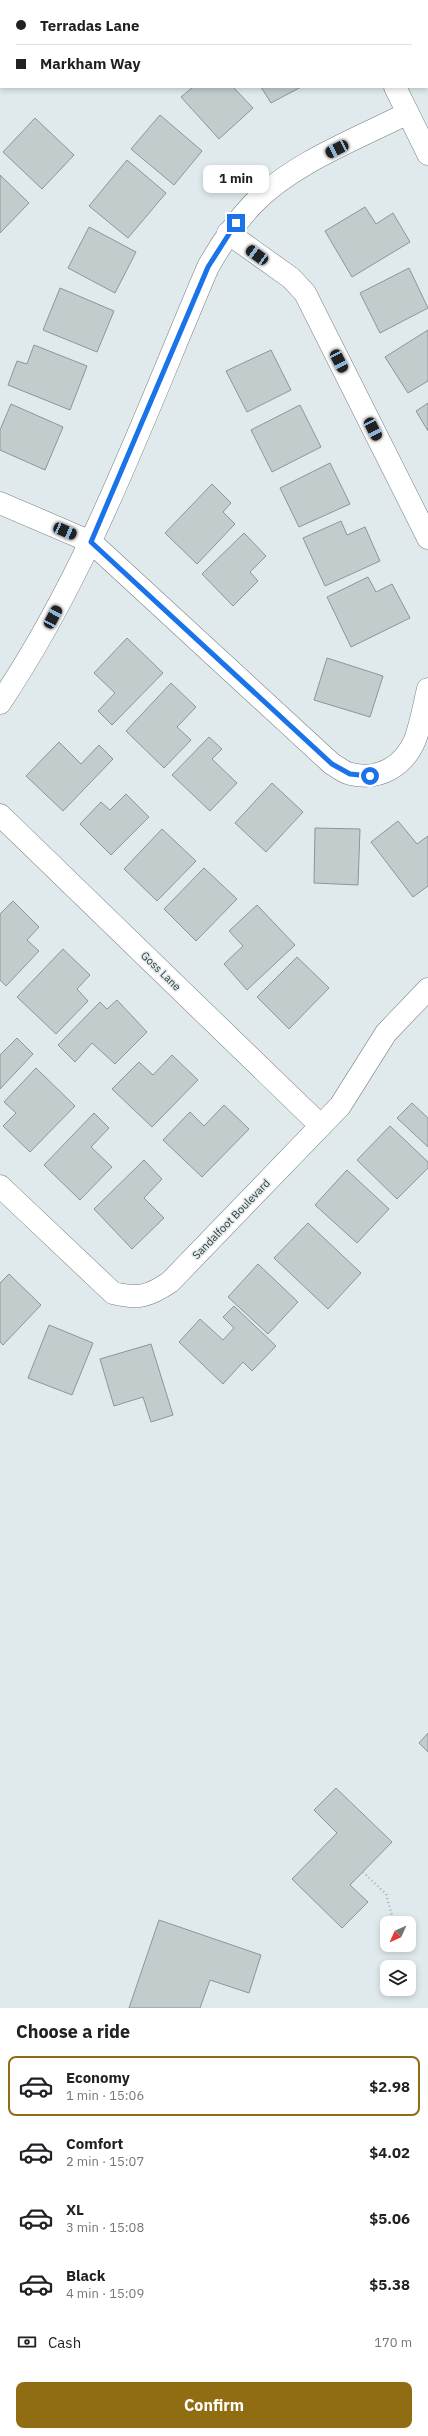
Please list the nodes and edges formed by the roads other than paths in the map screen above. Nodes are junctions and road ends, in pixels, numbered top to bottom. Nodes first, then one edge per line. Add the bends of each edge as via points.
1 (396, 88) edge
2 (408, 113) junction
3 (428, 154) edge
4 (228, 233) junction
5 (0, 503) edge
6 (428, 538) edge
7 (91, 542) junction
8 (428, 689) edge
9 (0, 702) edge
10 (0, 816) edge
11 (428, 989) edge
12 (321, 1126) junction
13 (0, 1186) edge

1 - 2 street
2 - 3 street
2 - 4 street via 283,179 253,204
4 - 6 street via 291,278 305,293
4 - 7 street via 208,267
5 - 7 street
7 - 8 street via 332,764 350,774 370,776 388,771 405,758 415,739
7 - 9 street via 45,631
10 - 12 street, Goss Lane
11 - 12 street, Sandalfoot Boulevard via 386,1033 353,1088
12 - 13 street, Sandalfoot Boulevard via 170,1282 153,1294 133,1298 113,1294

